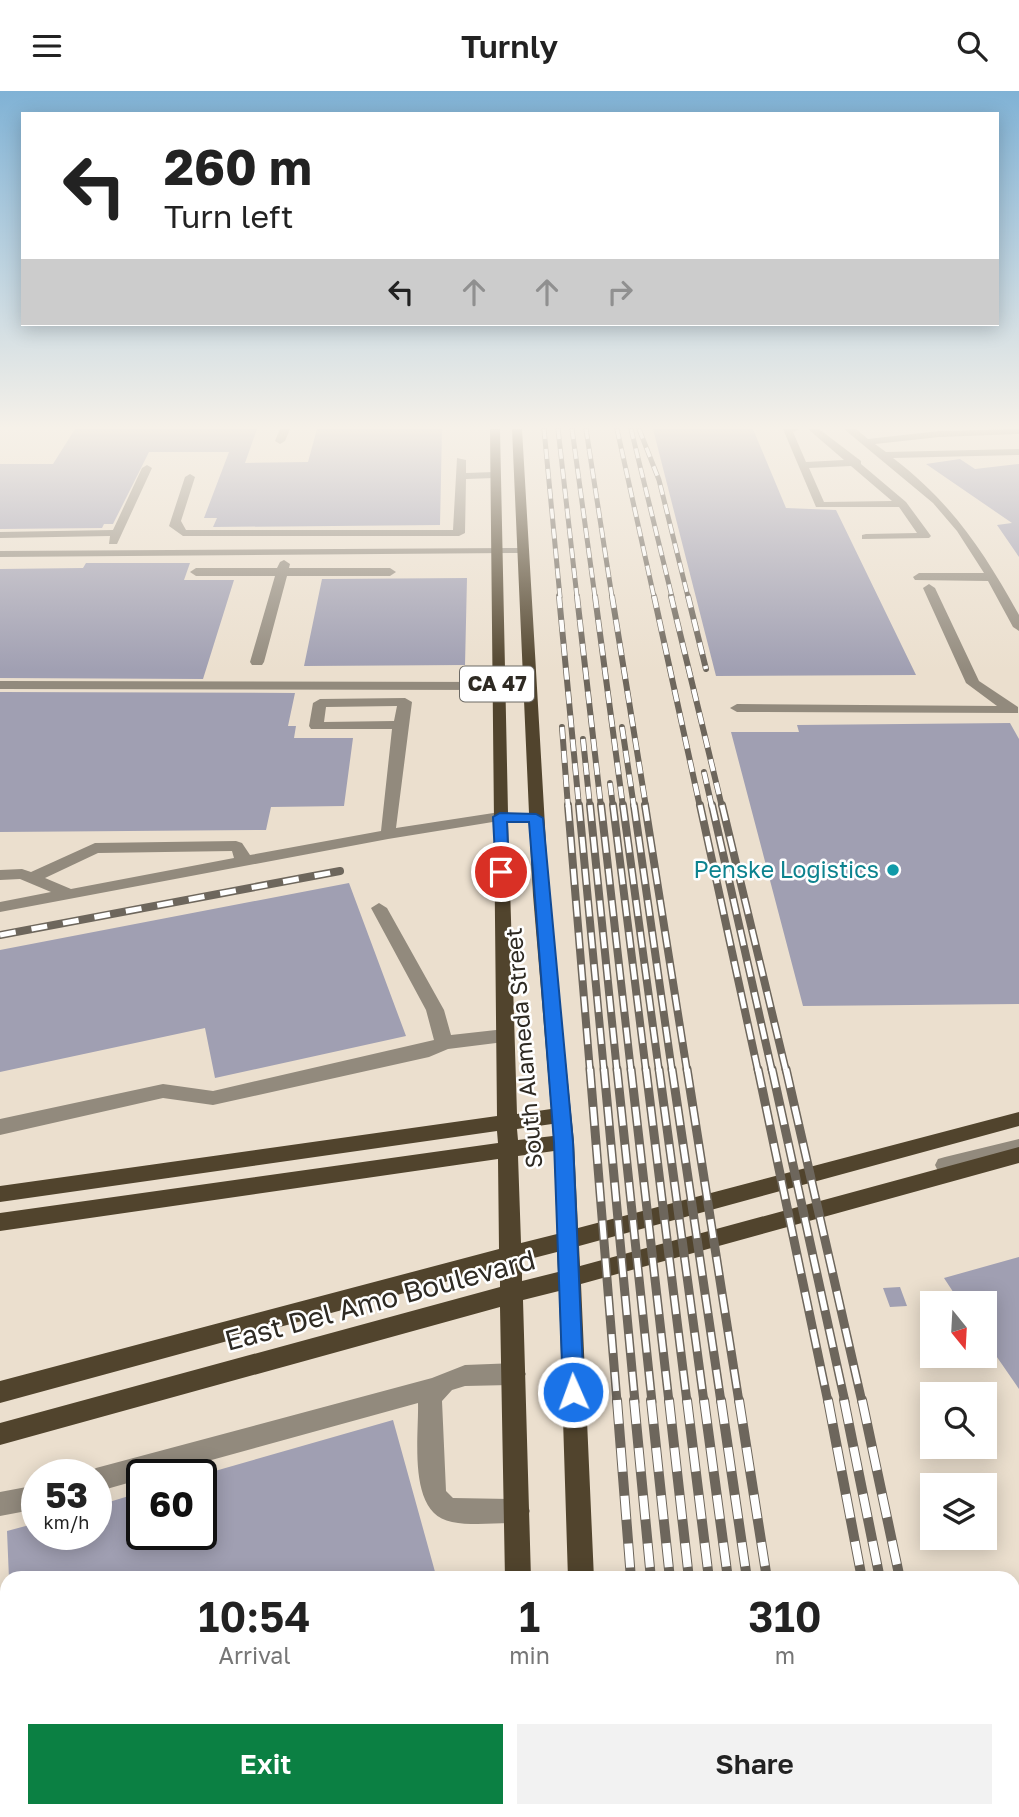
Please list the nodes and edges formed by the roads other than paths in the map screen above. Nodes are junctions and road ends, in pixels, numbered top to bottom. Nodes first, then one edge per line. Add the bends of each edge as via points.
1 (128, 510) edge
2 (179, 510) edge
3 (460, 510) edge
4 (494, 510) edge
5 (520, 510) edge
6 (906, 510) edge
7 (944, 510) edge
8 (117, 533) junction
9 (0, 535) edge
10 (866, 537) dead end
11 (495, 550) junction
12 (523, 550) junction
13 (287, 551) junction
14 (109, 552) junction
15 (0, 554) edge
16 (195, 572) dead end
17 (390, 572) dead end
18 (282, 573) junction
19 (919, 577) dead end
20 (991, 577) junction
21 (929, 588) dead end
22 (1002, 595) junction
23 (1019, 595) edge
24 (1016, 615) edge
25 (1019, 627) edge
26 (257, 662) dead end
27 (0, 685) edge
28 (498, 686) junction
29 (737, 708) dead end
30 (1016, 712) edge
31 (400, 725) junction
32 (500, 817) junction
33 (536, 818) junction
34 (388, 834) junction
35 (243, 862) junction
36 (0, 875) edge
37 (32, 878) junction
38 (69, 894) junction
39 (0, 907) edge
40 (379, 908) dead end
41 (505, 1036) junction
42 (444, 1042) junction
43 (561, 1115) junction
44 (1019, 1119) edge
45 (507, 1121) junction
46 (0, 1128) edge
47 (564, 1142) junction
48 (1019, 1147) edge
49 (507, 1149) junction
50 (1019, 1154) edge
51 (945, 1165) dead end
52 (0, 1194) edge
53 (0, 1222) edge
54 (514, 1374) junction
55 (434, 1388) junction
56 (0, 1392) edge
57 (0, 1434) edge
58 (112, 1476) edge
59 (21, 1500) edge
60 (0, 1504) edge
61 (517, 1511) junction
62 (518, 1571) edge
63 (581, 1571) edge

1 - 8 street
2 - 3 street via 175,526 183,533 459,533
4 - 11 main road, South Alameda Street / CA 47
5 - 12 main road, South Alameda Street / CA 47
6 - 10 street via 925,536
7 - 20 street
8 - 9 street
8 - 14 street
11 - 12 street
11 - 13 street
11 - 28 main road, South Alameda Street / CA 47
12 - 33 main road, South Alameda Street / CA 47
13 - 14 street
13 - 18 street
14 - 15 street
16 - 18 street
17 - 18 street
18 - 26 street
19 - 20 street
20 - 22 street
21 - 30 street via 973,683
22 - 23 street
22 - 24 street
24 - 25 street
27 - 28 street
28 - 32 main road, South Alameda Street / CA 47
29 - 30 street
31 - 31 street via 372,725 316,726 320,703 405,702
31 - 34 street
32 - 33 main road
32 - 34 street
32 - 41 main road, South Alameda Street / CA 47
33 - 43 main road, South Alameda Street / CA 47
34 - 35 street
35 - 37 street via 236,846 95,848
35 - 38 street
36 - 37 street
37 - 38 street
38 - 39 street
40 - 42 street via 435,1010
41 - 42 street
41 - 45 main road, South Alameda Street / CA 47
42 - 46 street via 213,1098 163,1091
43 - 45 main road
43 - 47 main road, South Alameda Street / CA 47
44 - 56 main road, East Del Amo Boulevard
45 - 49 main road, South Alameda Street / CA 47
45 - 52 main road
47 - 49 main road
47 - 63 main road, South Alameda Street / CA 47
48 - 51 street
49 - 53 main road
49 - 54 main road, South Alameda Street / CA 47
50 - 57 main road, East Del Amo Boulevard
54 - 55 street via 464,1375
54 - 61 main road, South Alameda Street / CA 47
55 - 58 street
55 - 61 street via 430,1400 432,1487 437,1500 443,1508 453,1510
59 - 60 street
61 - 62 main road, South Alameda Street / CA 47

